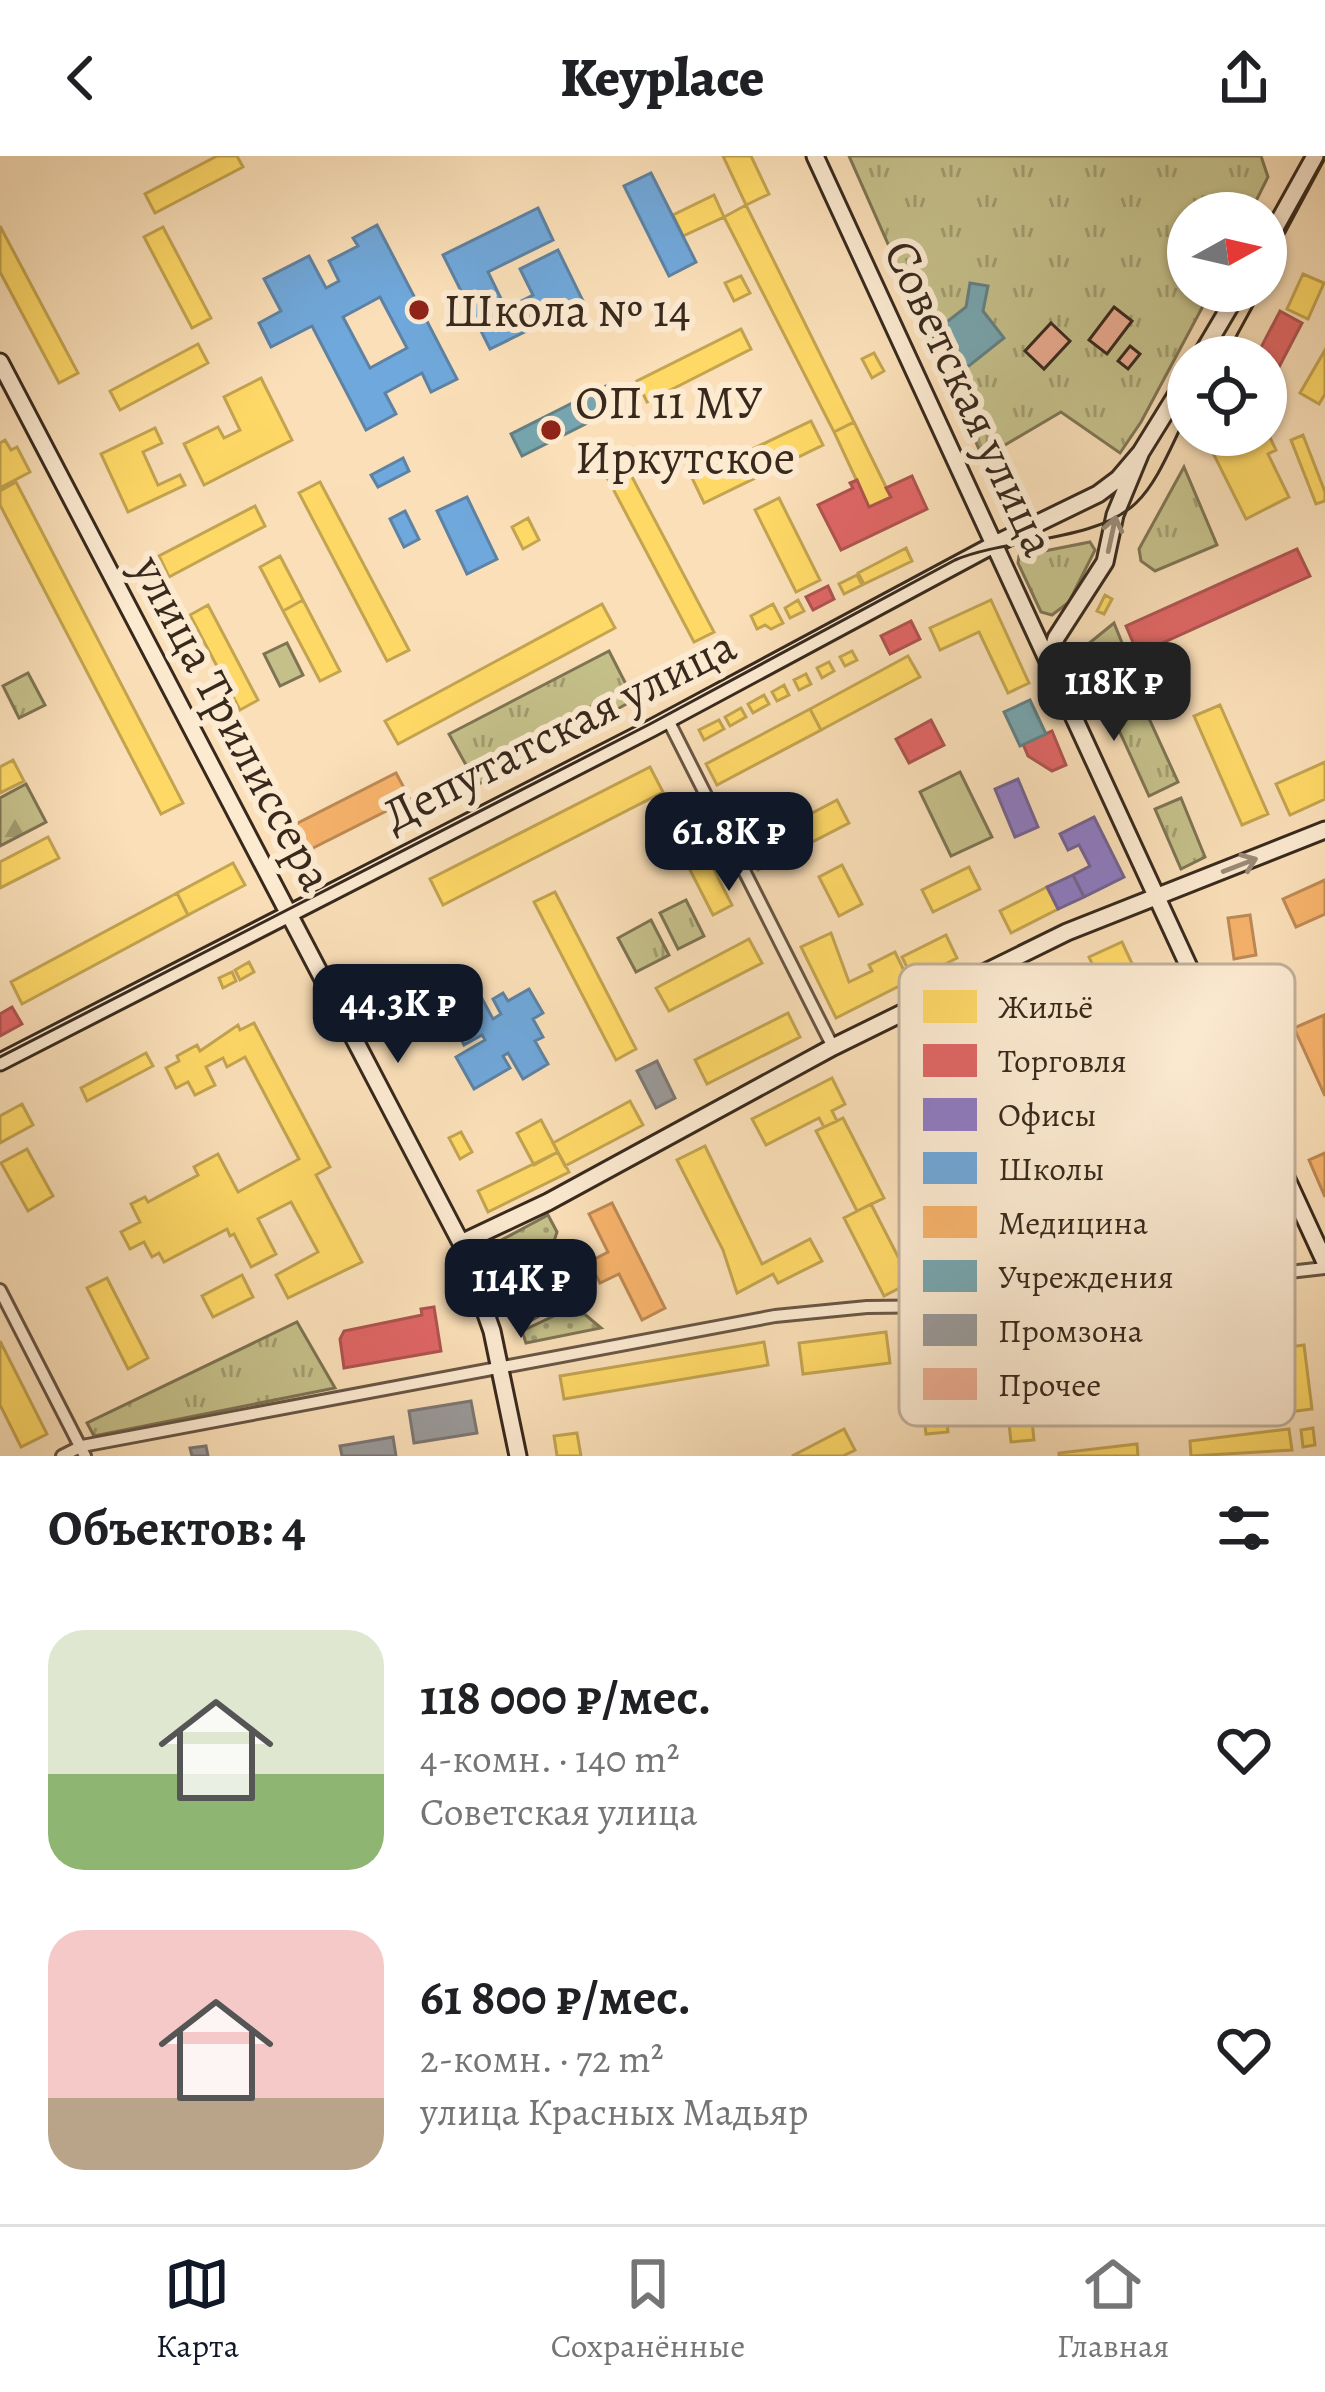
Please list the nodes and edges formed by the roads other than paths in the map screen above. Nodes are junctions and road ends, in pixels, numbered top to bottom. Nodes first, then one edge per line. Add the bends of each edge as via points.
1 (815, 156) edge
2 (1315, 156) edge
3 (1287, 206) edge
4 (0, 362) edge
5 (1167, 410) edge
6 (1141, 452) junction
7 (995, 544) junction
8 (1025, 610) junction
9 (1074, 613) junction
10 (1050, 668) junction
11 (668, 720) junction
12 (1325, 830) edge
13 (1154, 896) junction
14 (289, 913) junction
15 (1002, 964) edge
16 (1186, 964) edge
17 (899, 1015) edge
18 (833, 1047) junction
19 (0, 1062) edge
20 (1295, 1200) edge
21 (461, 1243) junction
22 (1325, 1265) edge
23 (1295, 1269) edge
24 (0, 1290) edge
25 (899, 1308) edge
26 (500, 1366) junction
27 (84, 1451) edge
28 (62, 1456) edge
29 (518, 1456) edge

1 - 7 main road, Советская улица
2 - 3 main road
4 - 14 main road, улица Трилиссера
5 - 6 main road
6 - 7 main road, Депутатская улица via 1103,491
9 -> 6 main road via 1105,562
7 - 8 main road, Советская улица
7 - 11 main road, Депутатская улица
8 - 9 main road via 1042,626
8 - 10 main road, Советская улица
9 - 10 main road via 1053,644
10 - 13 main road, Советская улица
11 - 14 main road, Депутатская улица
11 - 18 street
13 -> 12 main road
13 - 15 main road
13 - 16 main road, Советская улица
14 - 19 main road, Депутатская улица
14 - 21 main road, улица Трилиссера
17 - 18 main road
18 - 21 main road
20 - 22 main road, Советская улица
21 - 26 main road, улица Трилиссера
22 - 23 street
24 - 27 street
25 - 26 street via 825,1310
26 - 27 street
26 - 29 main road, улица Трилиссера
27 - 28 street

